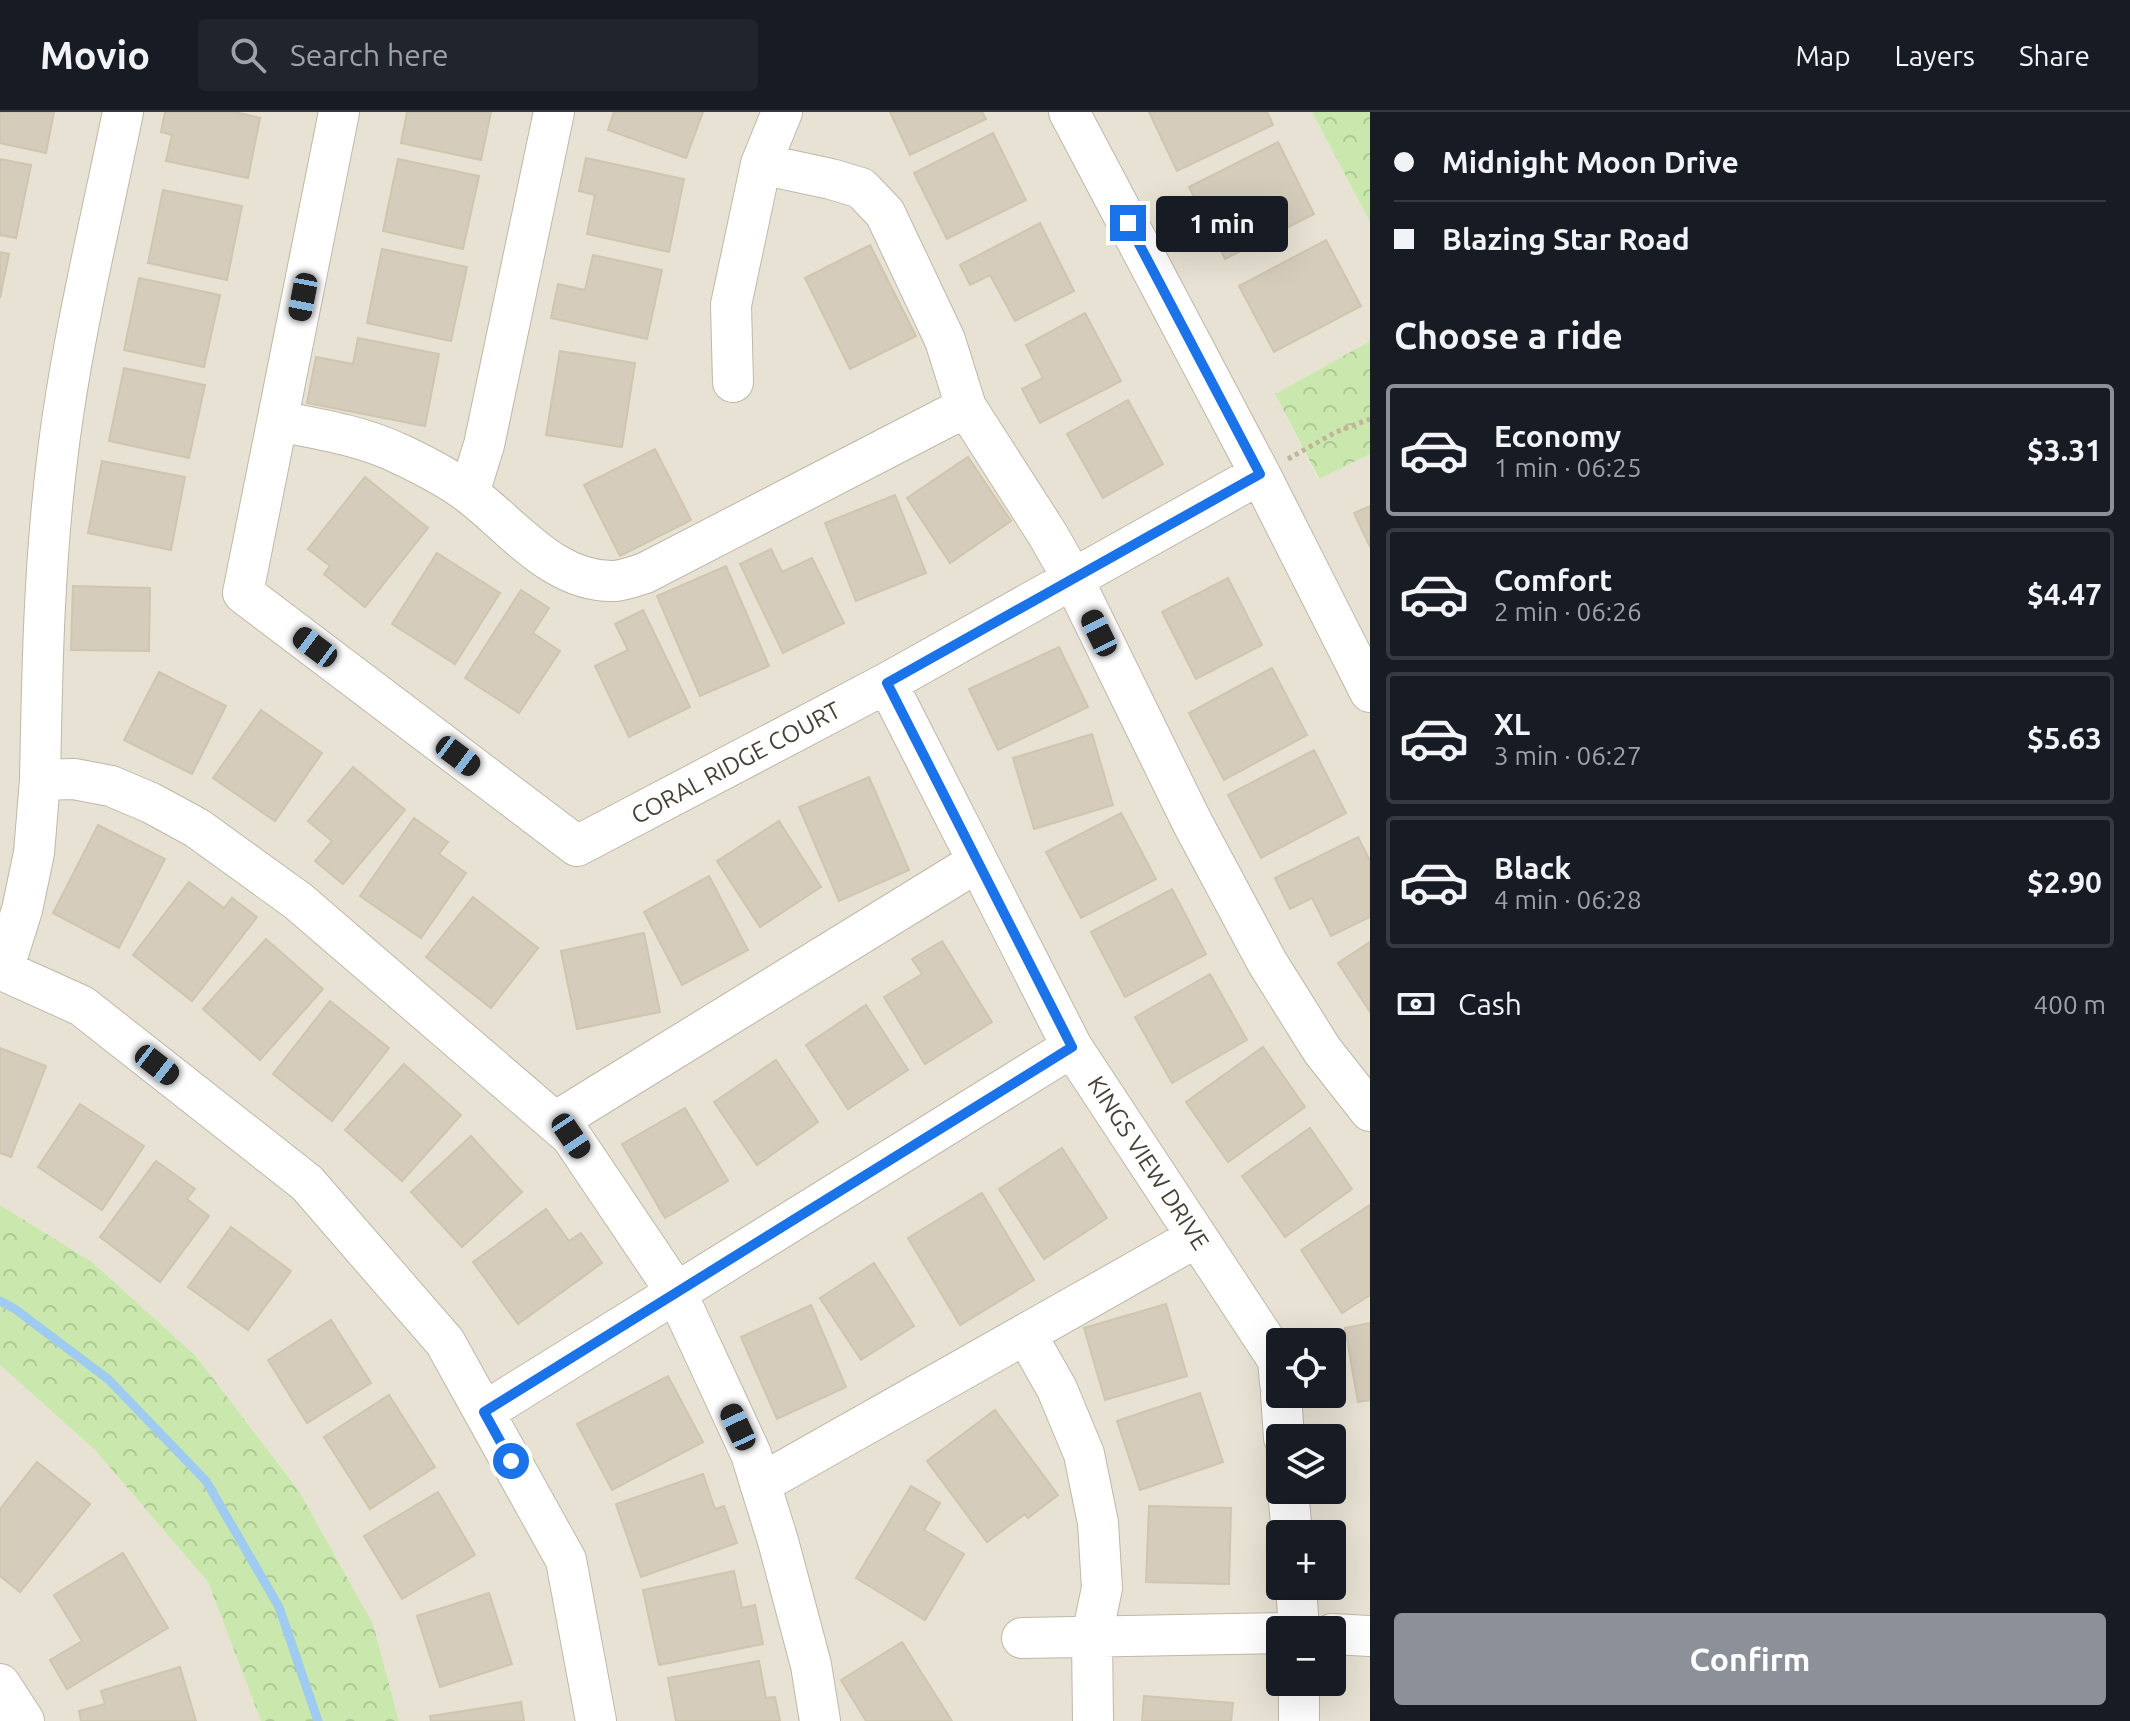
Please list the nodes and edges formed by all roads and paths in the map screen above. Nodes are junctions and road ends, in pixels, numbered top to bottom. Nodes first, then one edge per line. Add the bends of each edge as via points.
1 (123, 112) edge
2 (339, 112) edge
3 (554, 112) edge
4 (782, 112) edge
5 (1069, 112) edge
6 (761, 164) junction
7 (733, 382) dead end
8 (966, 407) junction
9 (1370, 419) edge
10 (278, 421) junction
11 (1260, 474) junction
12 (469, 493) junction
13 (1073, 579) junction
14 (887, 683) junction
15 (1370, 692) edge
16 (40, 780) junction
17 (977, 862) junction
18 (2, 970) edge
19 (1072, 1047) junction
20 (1370, 1111) edge
21 (555, 1122) junction
22 (1197, 1237) junction
23 (676, 1292) junction
24 (1026, 1334) junction
25 (1266, 1342) edge
26 (484, 1412) junction
27 (760, 1484) junction
28 (1266, 1633) edge
29 (1346, 1635) edge
30 (1092, 1636) junction
31 (1370, 1636) edge
32 (1022, 1638) dead end
33 (0, 1684) edge
34 (1299, 1696) edge
35 (24, 1721) edge
36 (596, 1721) edge
37 (820, 1721) edge
38 (1093, 1721) edge
39 (1299, 1721) edge

1 - 16 street via 58,451 47,562
2 - 10 street
3 - 12 street via 484,445
4 - 6 street
5 - 11 street
6 - 7 street via 731,305
6 - 8 street via 861,188 885,213 945,340
8 - 12 street via 645,573 617,581 579,576 547,559
8 - 13 street
9 - 11 path
10 - 12 street via 370,442
10 - 14 street, CORAL RIDGE COURT via 243,593 577,846
11 - 13 street, CORAL RIDGE COURT
11 - 15 street
13 - 14 street, CORAL RIDGE COURT
13 - 20 street via 1267,962 1322,1050
14 - 17 street, KINGS VIEW DRIVE
16 - 18 street via 34,853
16 - 21 street via 111,786 197,828 298,901
17 - 19 street, KINGS VIEW DRIVE
17 - 21 street
18 - 26 street via 82,1006 307,1183 445,1342
19 - 22 street, KINGS VIEW DRIVE
19 - 23 street
21 - 23 street via 571,1136
22 - 24 street
22 - 25 street, KINGS VIEW DRIVE
23 - 26 street
23 - 27 street
24 - 27 street
24 - 30 street via 1084,1454 1098,1523 1102,1588
26 - 36 street via 566,1560
27 - 37 street via 811,1665
28 - 30 street
29 - 31 street
30 - 32 street
30 - 38 street
33 - 35 street
34 - 39 street

